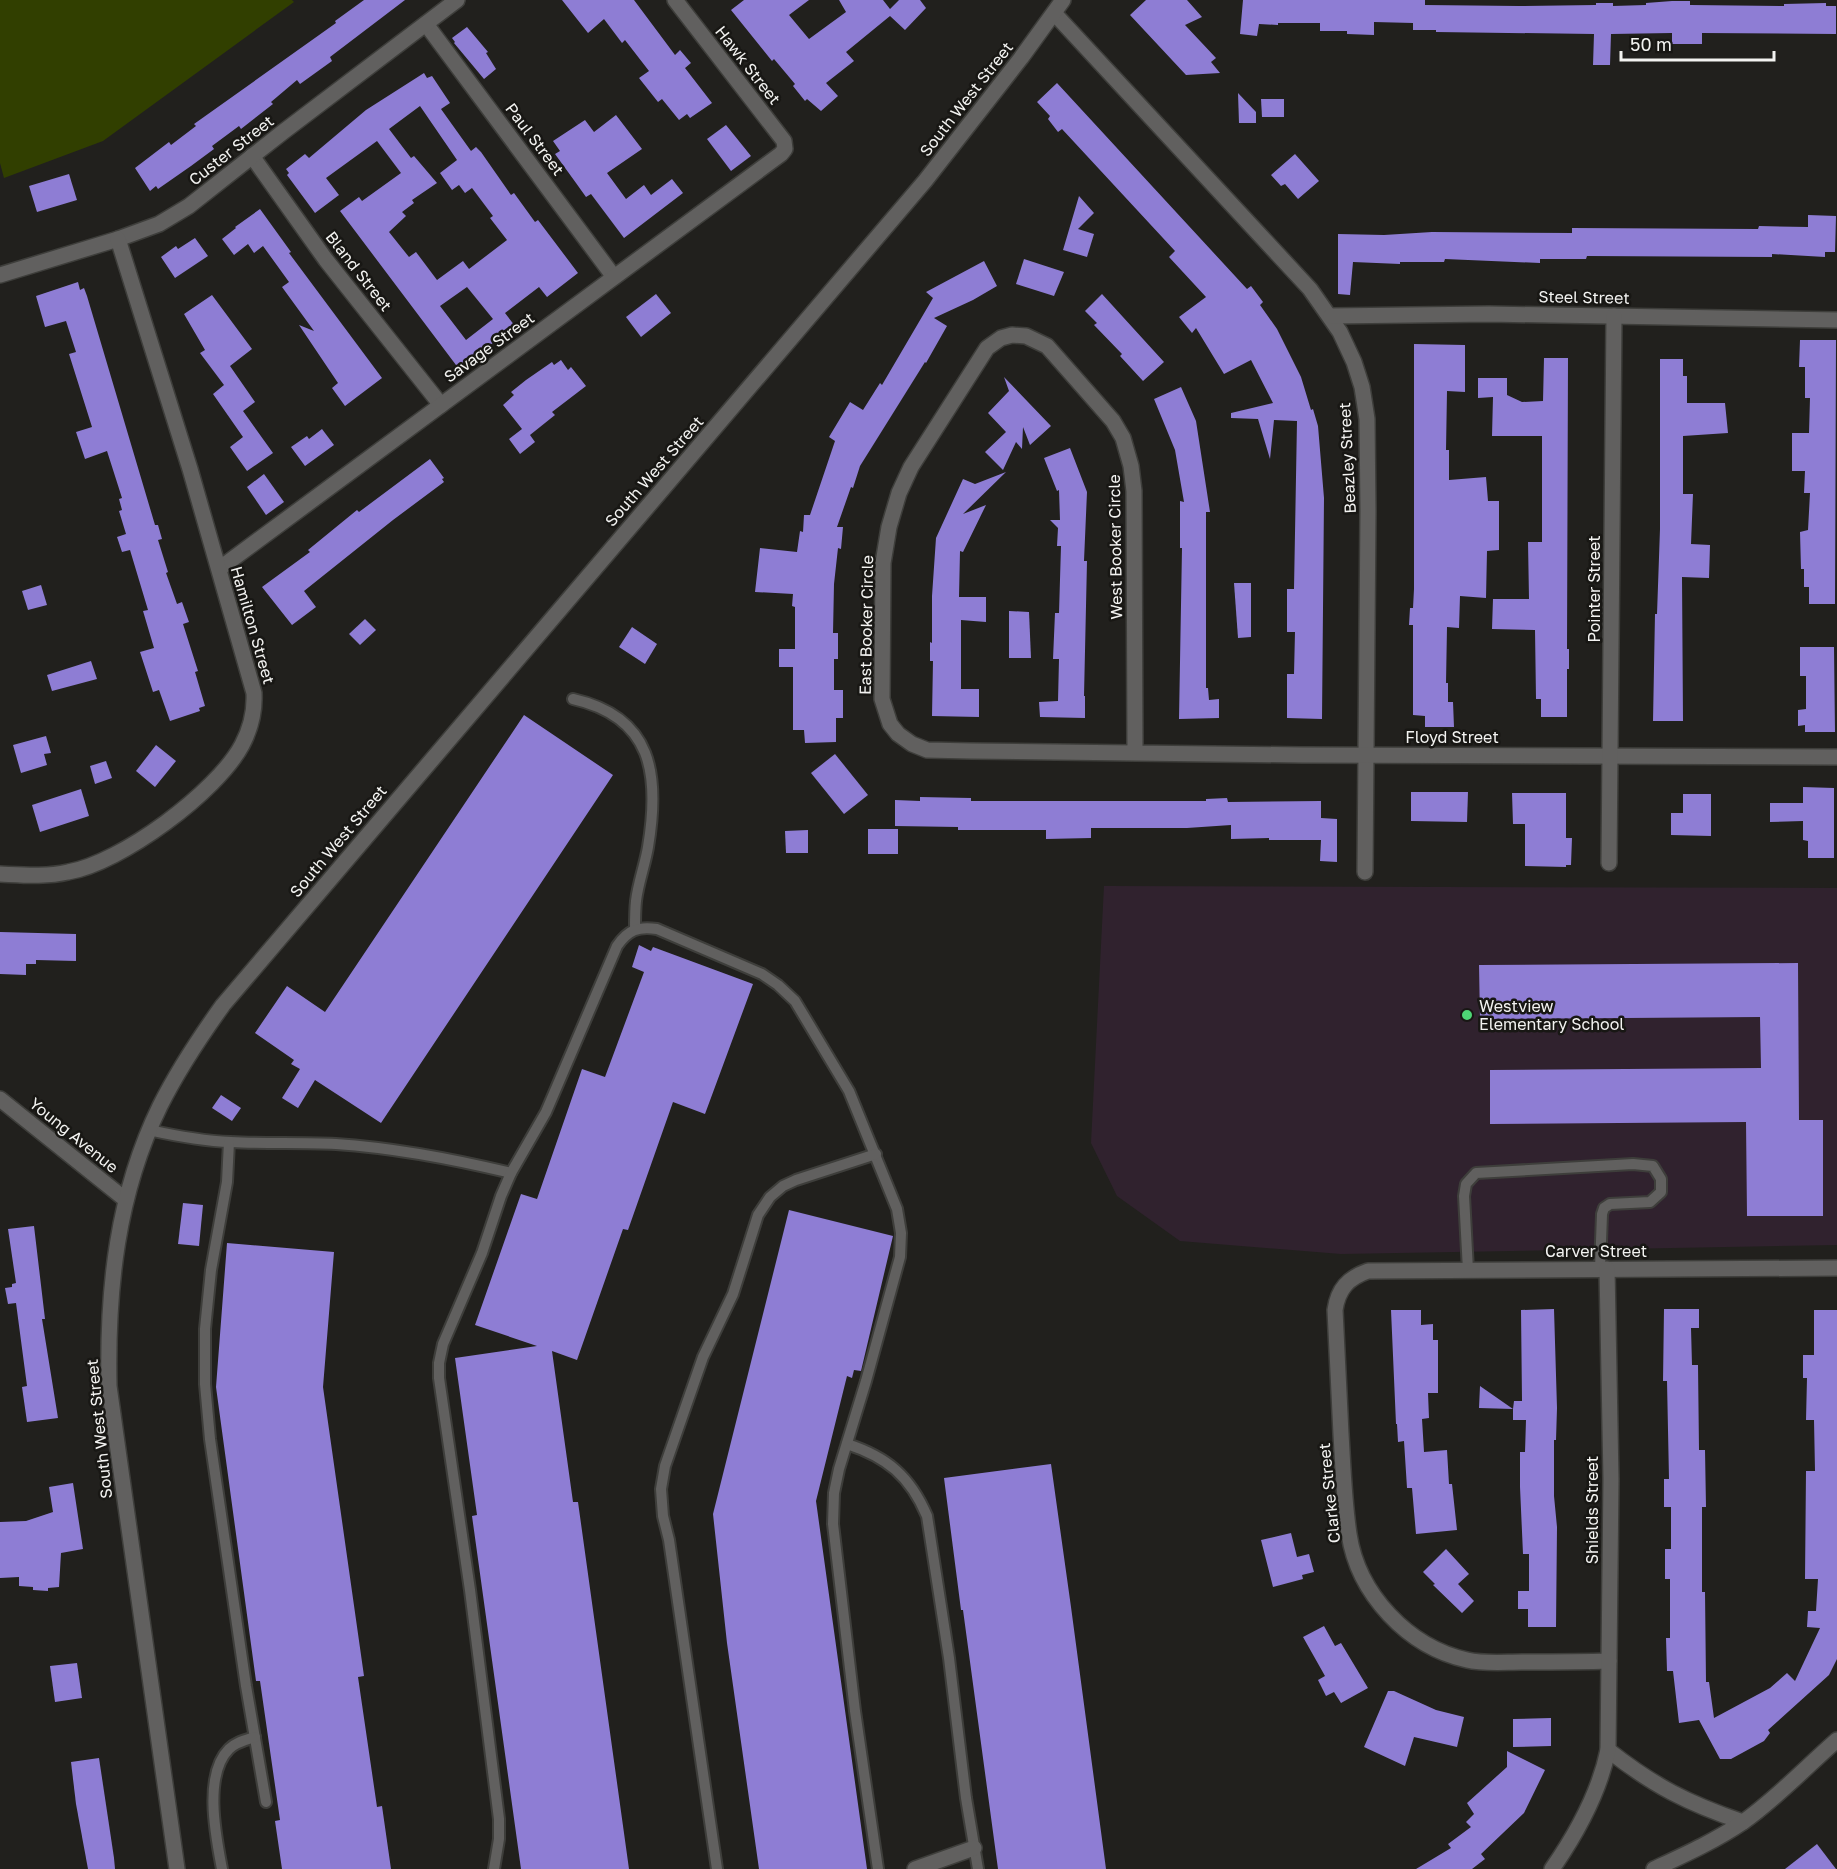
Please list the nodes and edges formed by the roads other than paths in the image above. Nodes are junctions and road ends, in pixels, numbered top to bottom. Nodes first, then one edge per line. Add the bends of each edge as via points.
1 (457, 0) edge
2 (675, 0) edge
3 (1063, 0) edge
4 (1054, 13) junction
5 (426, 24) junction
6 (781, 154) joint
7 (252, 156) junction
8 (118, 239) junction
9 (0, 275) edge
10 (614, 277) junction
11 (1330, 316) junction
12 (1614, 316) junction
13 (1837, 320) edge
14 (1001, 338) joint
15 (441, 405) junction
16 (219, 569) junction
17 (573, 699) dead end
18 (1066, 752) joint
19 (1135, 752) junction
20 (1365, 755) junction
21 (1610, 756) junction
22 (1837, 757) edge
23 (1609, 863) dead end
24 (1365, 872) dead end
25 (0, 874) edge
26 (635, 929) junction
27 (0, 1099) edge
28 (149, 1130) junction
29 (229, 1142) junction
30 (876, 1155) junction
31 (511, 1173) junction
32 (126, 1200) junction
33 (1837, 1268) edge
34 (1603, 1269) junction
35 (1468, 1270) junction
36 (1355, 1275) joint
37 (847, 1444) junction
38 (1609, 1661) junction
39 (255, 1737) junction
40 (1837, 1740) edge
41 (1608, 1750) junction
42 (266, 1802) dead end
43 (1743, 1822) junction
44 (974, 1848) junction
45 (177, 1869) edge
46 (222, 1869) edge
47 (494, 1869) edge
48 (717, 1869) edge
49 (878, 1869) edge
50 (915, 1869) edge
51 (978, 1869) edge
52 (1551, 1869) edge
53 (1654, 1869) edge

1 - 5 street, Custer Street
2 - 6 street, Hawk Street via 784,141
3 - 4 street, South West Street
4 - 11 street, Beazley Street via 1310,289
4 - 28 street, South West Street via 925,181 223,1005 189,1053
5 - 7 street, Custer Street
5 - 10 street, Paul Street
6 - 10 street, Savage Street
7 - 8 street, Custer Street via 189,206 159,224
7 - 15 street, Bland Street via 326,260
8 - 9 street, Custer Street
8 - 16 street, Hamilton Street
10 - 15 street, Savage Street
11 - 12 street, Steel Street
11 - 20 street, Beazley Street via 1354,362 1367,419
12 - 13 street, Steel Street
12 - 21 street, Pointer Street
14 - 18 street, East Booker Circle via 987,348 911,467 900,493 883,563 882,699 890,724 898,734 927,750
14 - 19 street, West Booker Circle via 1026,336 1047,346 1113,421 1123,438 1134,491
15 - 16 street, Savage Street
16 - 25 street, Hamilton Street via 254,693 255,710 229,765 193,800 120,853 69,872 40,876
17 - 26 lane via 593,703 620,719 638,739 650,761 652,812
18 - 19 street, Floyd Street
19 - 20 street, Floyd Street
20 - 21 street, Floyd Street
20 - 24 street, Beazley Street
21 - 22 street, Floyd Street
21 - 23 street, Pointer Street
26 - 30 lane via 657,930 762,974 778,985 795,1001 849,1091
26 - 31 lane via 625,934 617,946 546,1112
27 - 32 street, Young Avenue
28 - 29 lane
28 - 32 street, South West Street
29 - 31 lane via 389,1149
29 - 39 lane via 227,1182 210,1282 205,1384
30 - 37 lane via 897,1209 900,1257
30 - 48 lane via 796,1180 770,1197 758,1215 733,1294 703,1357 664,1466 663,1516
31 - 47 lane via 439,1363 499,1819
32 - 45 street, South West Street via 111,1286 109,1386
33 - 34 street, Carver Street
34 - 35 street, Carver Street
34 - 35 lane via 1604,1208 1610,1204 1650,1202 1661,1192 1661,1179 1653,1166 1476,1173 1466,1184 1464,1197
34 - 38 street, Shields Street via 1611,1479
35 - 36 street, Carver Street via 1368,1271
36 - 38 street, Clarke Street via 1344,1284 1335,1310 1349,1535 1367,1583 1402,1628 1444,1653 1495,1662
37 - 44 lane via 888,1462 908,1480 927,1516
37 - 49 lane via 834,1493 833,1524
38 - 41 street, Shields Street
39 - 42 lane
39 - 46 lane via 229,1749 217,1775 214,1814
40 - 43 street
41 - 43 street via 1672,1795
41 - 52 street, Shields Street via 1603,1774 1584,1818
43 - 53 street
44 - 50 street
44 - 51 lane

